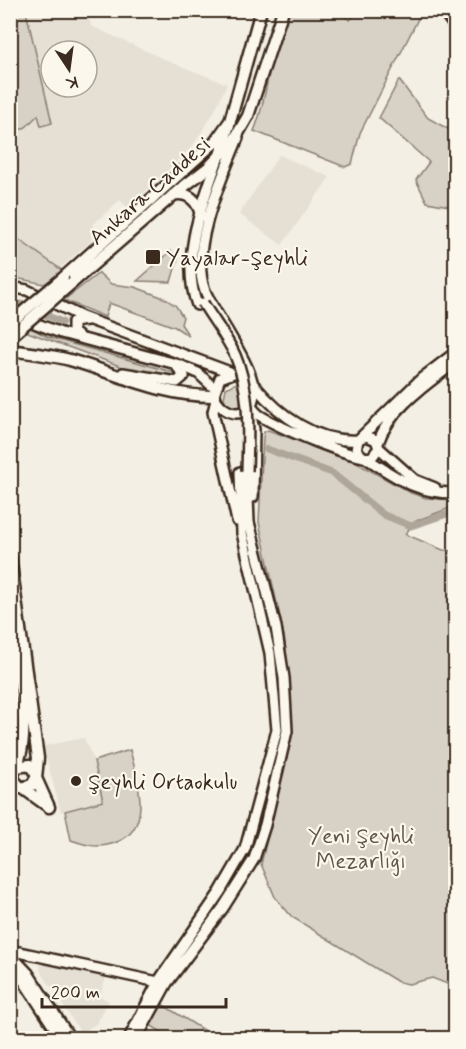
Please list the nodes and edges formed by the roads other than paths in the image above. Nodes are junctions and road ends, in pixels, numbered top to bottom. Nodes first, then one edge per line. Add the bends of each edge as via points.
1 (261, 10) edge
2 (283, 10) edge
3 (443, 11) edge
4 (456, 28) edge
5 (231, 121) junction
6 (226, 155) junction
7 (173, 195) junction
8 (201, 215) junction
9 (68, 280) junction
10 (10, 287) edge
11 (200, 304) junction
12 (10, 311) edge
13 (89, 320) junction
14 (10, 323) edge
15 (79, 337) junction
16 (10, 338) edge
17 (10, 350) edge
18 (456, 352) edge
19 (456, 362) edge
20 (174, 363) junction
21 (230, 372) junction
22 (123, 373) dead end
23 (252, 383) junction
24 (215, 395) junction
25 (249, 406) junction
26 (359, 439) junction
27 (378, 445) junction
28 (364, 458) junction
29 (456, 492) edge
30 (247, 532) junction
31 (10, 558) edge
32 (10, 621) edge
33 (13, 775) edge
34 (36, 776) junction
35 (22, 789) junction
36 (10, 796) edge
37 (220, 891) junction
38 (231, 896) junction
39 (10, 952) edge
40 (35, 956) junction
41 (10, 966) edge
42 (28, 973) junction
43 (158, 982) junction
44 (62, 1038) edge
45 (69, 1038) edge
46 (129, 1038) edge
47 (137, 1038) edge

1 - 5 main road, Ankara Caddesi
2 - 6 main road, Ankara Caddesi via 241,130
3 - 4 street
5 - 6 street
5 - 9 main road, Ankara Caddesi via 198,160
6 - 7 main road, Ankara Caddesi
6 - 8 street
6 - 11 street via 195,258
6 - 23 street via 201,269 204,287 242,356
7 - 8 main road via 188,195
7 - 9 main road, Ankara Caddesi
8 - 11 street via 189,260 191,289
9 - 14 main road, Ankara Caddesi, bridge
9 - 16 main road, Ankara Caddesi, bridge
10 - 13 street via 27,290
11 - 30 street via 240,388
12 - 15 street
13 - 15 street via 74,322 73,332
13 - 21 street
15 - 20 street
17 - 24 main road via 69,360 184,394
18 - 26 street via 423,376
19 - 27 street via 395,416 382,430
20 - 22 street via 183,372 182,380 177,382
20 - 24 street via 198,373
21 - 23 street via 242,373
21 - 24 street via 220,378
23 - 25 street via 254,397
23 - 26 street via 280,413 296,423 337,440
24 - 25 street via 230,412
24 - 30 street via 213,412 238,522
25 - 28 street via 258,415
25 - 30 street via 254,429
26 - 27 street via 370,436
26 - 28 street via 356,450
27 - 28 street via 375,455
27 - 29 street via 415,480
28 - 29 street via 420,490 435,494
30 - 37 street via 270,653 277,730 245,849
30 - 38 street via 276,627 287,731 254,859
31 - 34 main road via 38,752
32 - 33 main road via 24,732 22,755
33 - 34 main road via 30,765
33 - 35 main road
34 - 35 main road via 32,785
34 - 35 main road via 50,807
35 - 36 main road
37 - 38 street
37 - 43 street
38 - 47 street via 167,983
39 - 40 street
39 - 42 street
40 - 42 street
40 - 43 street
41 - 44 street via 21,976
42 - 45 street
43 - 46 street

